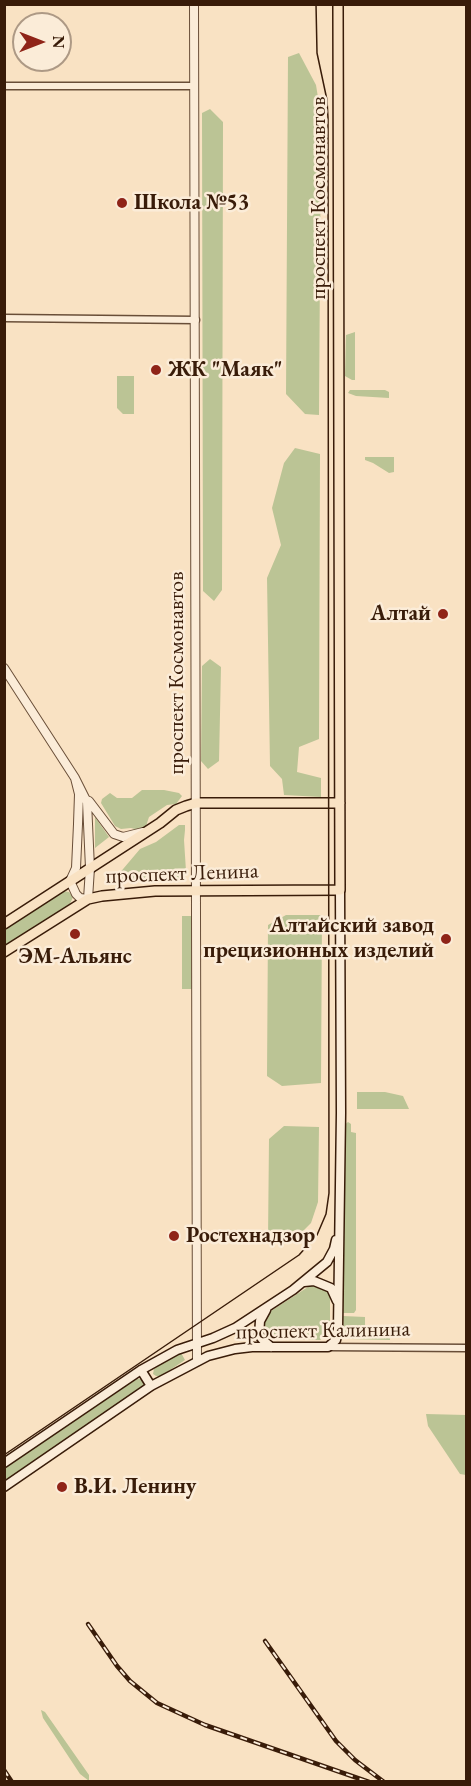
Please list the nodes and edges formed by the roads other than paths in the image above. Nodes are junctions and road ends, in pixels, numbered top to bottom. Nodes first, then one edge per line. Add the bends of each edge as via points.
1 (194, 4) edge
2 (338, 4) edge
3 (4, 86) edge
4 (194, 86) junction
5 (4, 318) edge
6 (196, 320) junction
7 (4, 668) edge
8 (75, 778) junction
9 (83, 792) junction
10 (196, 803) junction
11 (340, 803) junction
12 (148, 831) junction
13 (90, 868) junction
14 (70, 881) junction
15 (340, 890) junction
16 (197, 891) junction
17 (88, 899) junction
18 (4, 924) edge
19 (4, 952) edge
20 (339, 1219) junction
21 (304, 1282) junction
22 (339, 1304) junction
23 (270, 1305) junction
24 (197, 1342) junction
25 (272, 1347) junction
26 (328, 1347) junction
27 (466, 1348) edge
28 (197, 1361) junction
29 (141, 1370) junction
30 (151, 1386) junction
31 (4, 1463) edge
32 (4, 1487) edge

1 - 4 street, проспект Космонавтов
2 - 11 main road, проспект Космонавтов
3 - 4 street
4 - 6 street, проспект Космонавтов
5 - 6 street
6 - 10 street, проспект Космонавтов
7 - 8 street
8 - 9 street
8 - 14 street via 79,794 76,868
9 - 12 street via 114,834 123,837
9 - 13 street via 88,810
10 - 11 main road, проспект Ленина
10 - 12 main road, проспект Ленина via 176,810
10 - 16 street, проспект Космонавтов
11 - 15 main road, проспект Космонавтов
12 - 13 main road, проспект Ленина
13 - 14 main road, проспект Ленина
13 - 17 street
14 - 17 street via 80,898
14 - 18 main road, проспект Ленина
15 - 16 main road, проспект Ленина
15 - 20 main road, проспект Космонавтов
16 - 17 main road, проспект Ленина via 115,894
16 - 24 street, проспект Космонавтов
17 - 19 main road, проспект Ленина
20 - 21 main road via 334,1249 327,1262
20 - 22 main road
21 - 22 main road via 314,1281 332,1288
21 - 23 main road
22 - 26 main road via 338,1335
23 - 24 main road via 225,1333
23 - 25 main road via 259,1328 263,1340
24 - 28 street, проспект Космонавтов
24 - 29 main road
25 - 26 main road, проспект Калинина
25 - 28 main road, проспект Калинина via 235,1348
26 - 27 street, проспект Калинина
28 - 30 main road, проспект Калинина
29 - 30 main road
29 - 31 main road
30 - 32 main road, проспект Калинина

